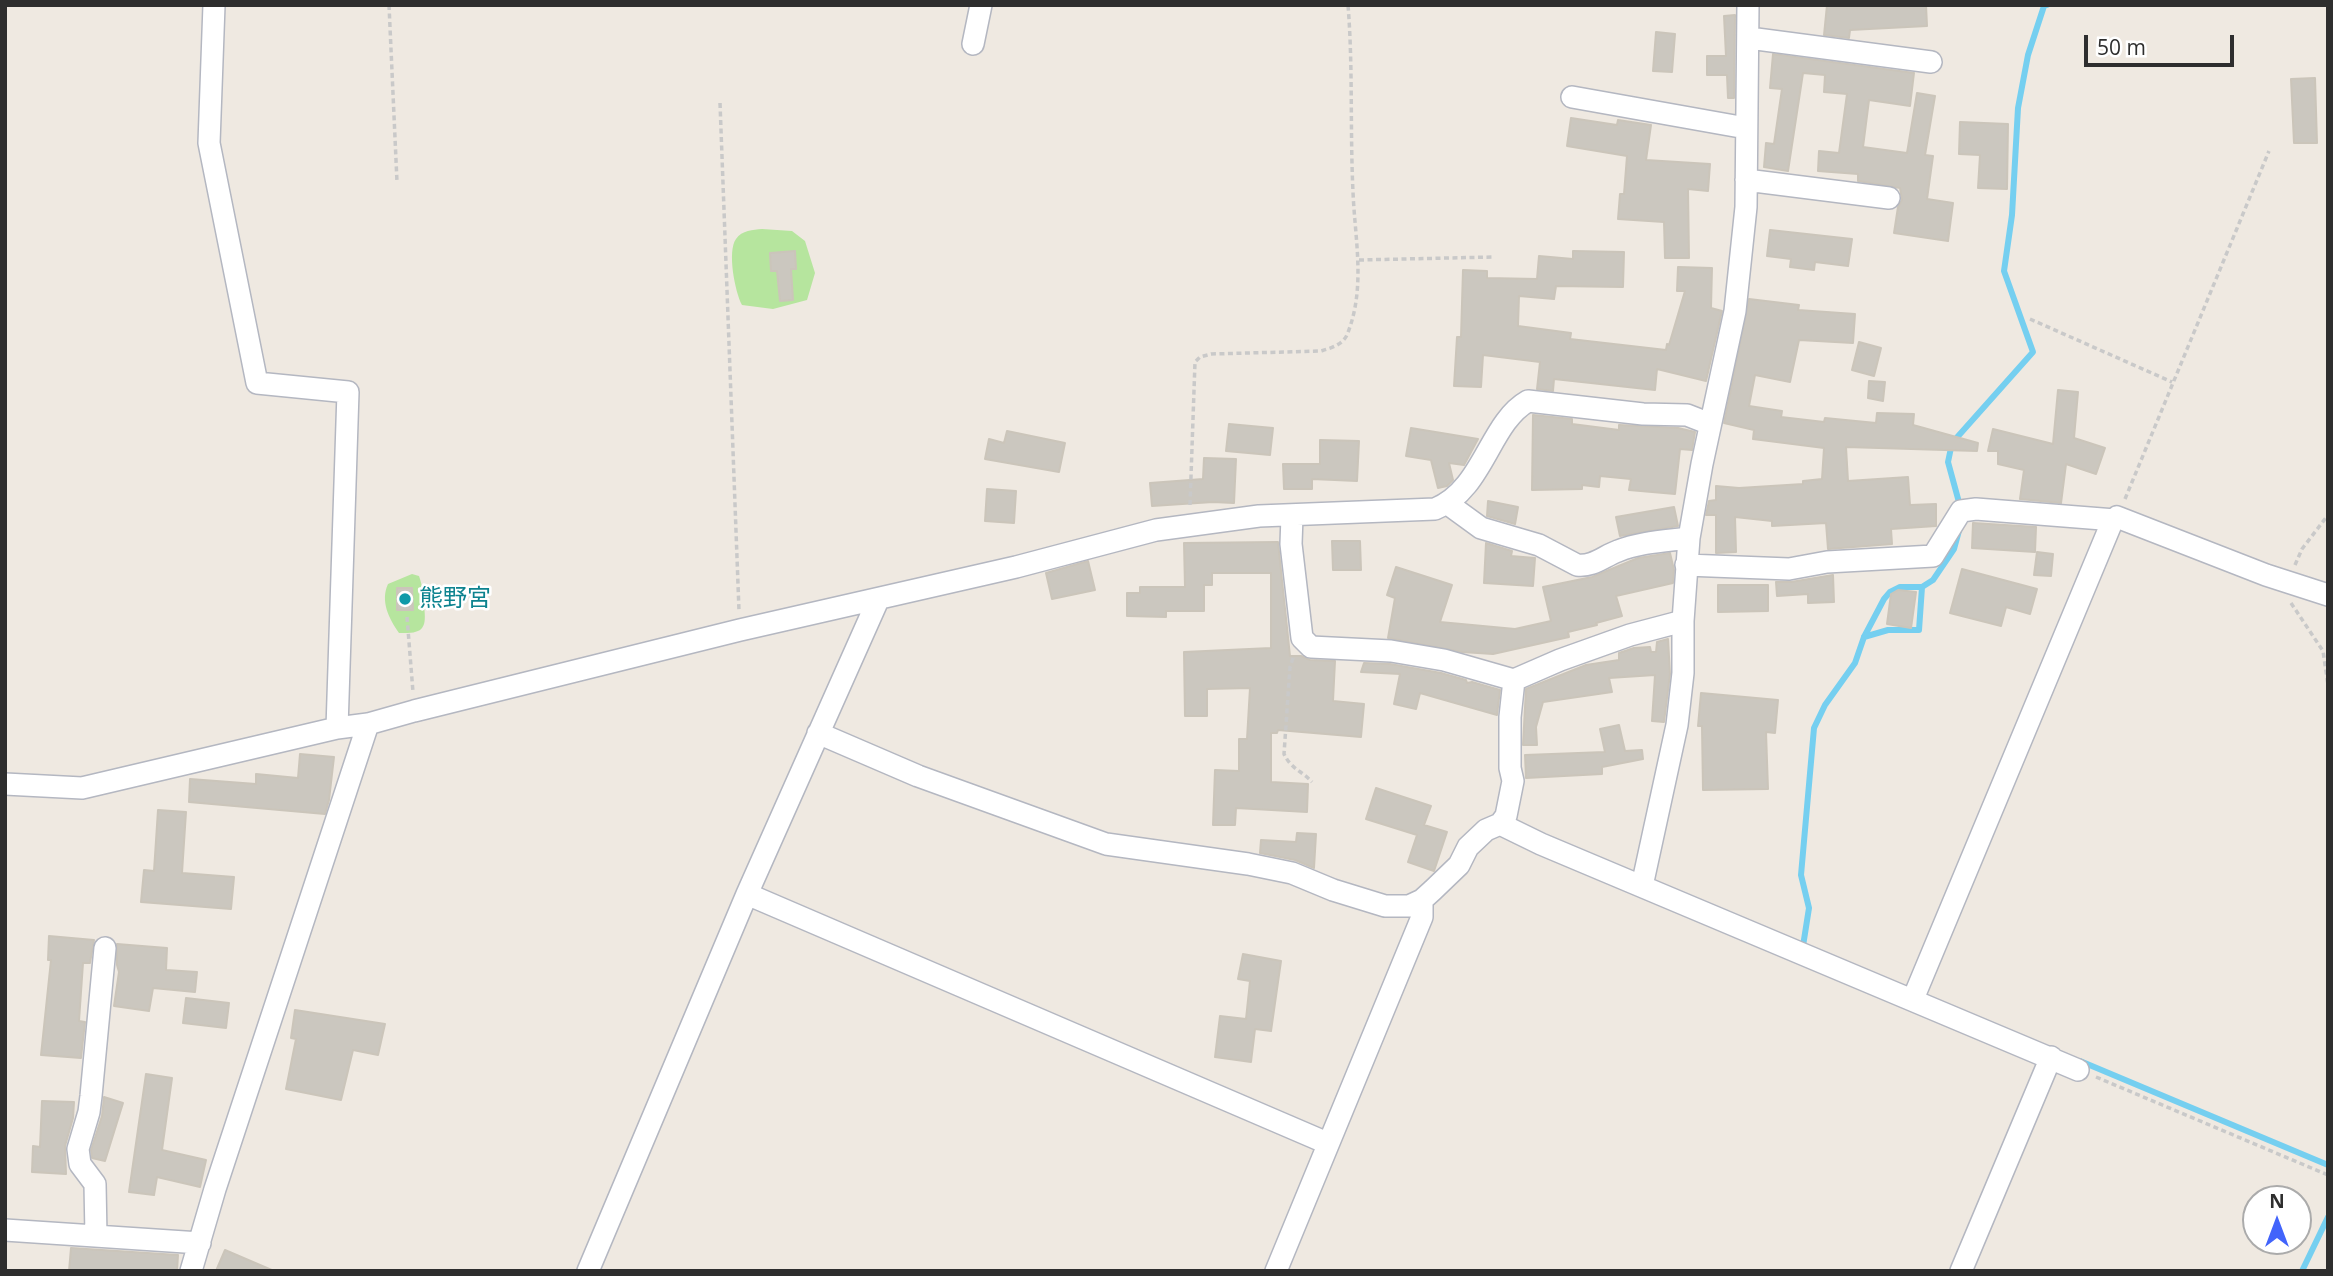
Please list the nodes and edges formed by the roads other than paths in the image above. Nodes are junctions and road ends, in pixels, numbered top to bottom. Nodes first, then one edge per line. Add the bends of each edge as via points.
1 (214, 5) edge
2 (981, 5) edge
3 (1748, 5) edge
4 (1749, 38) junction
5 (973, 44) dead end
6 (1931, 62) dead end
7 (1572, 97) dead end
8 (1746, 128) junction
9 (1746, 180) junction
10 (1889, 198) dead end
11 (1710, 424) junction
12 (1448, 503) junction
13 (1292, 516) junction
14 (2116, 518) junction
15 (1689, 538) junction
16 (1686, 565) junction
17 (2328, 595) edge
18 (878, 600) junction
19 (1683, 621) junction
20 (1514, 680) junction
21 (368, 724) junction
22 (337, 729) junction
23 (818, 733) junction
24 (5, 784) edge
25 (1500, 824) junction
26 (1642, 886) junction
27 (747, 894) junction
28 (1422, 900) junction
29 (105, 948) dead end
30 (1913, 999) junction
31 (2050, 1057) junction
32 (2078, 1070) road end
33 (1327, 1143) junction
34 (5, 1230) edge
35 (96, 1236) junction
36 (200, 1243) junction
37 (197, 1269) edge
38 (588, 1271) edge
39 (1276, 1271) edge
40 (1961, 1271) edge

1 - 22 street via 209,143 257,383 348,392
2 - 5 street
3 - 4 street
4 - 6 street
4 - 8 street
7 - 8 street
8 - 9 street
9 - 10 street
9 - 11 street via 1735,311
11 - 12 street via 1687,415 1528,401 1507,420 1487,456
11 - 15 street
12 - 13 street via 1435,509
12 - 15 street via 1480,527 1539,545 1577,565 1619,550
13 - 18 street via 1156,530
13 - 20 street via 1291,544 1304,642 1311,647 1379,649 1444,660
14 - 16 street via 1968,510 1953,520 1933,556 1827,562 1789,569
14 - 17 street
14 - 30 street
15 - 16 street
16 - 19 street
18 - 21 street
18 - 23 street
19 - 20 street via 1630,635
19 - 26 street via 1677,725
20 - 25 street via 1510,716 1513,781
21 - 22 street
21 - 36 street
22 - 24 street via 82,788
23 - 27 street
23 - 28 street via 918,776 1106,844 1292,873 1385,905
25 - 26 street
25 - 28 street via 1468,847 1459,865
26 - 30 street
27 - 33 street
27 - 38 street
28 - 33 street via 1422,916
29 - 35 street via 92,1096 78,1149 80,1164 95,1184
30 - 31 street
31 - 32 street
31 - 40 street
33 - 39 street
34 - 35 street
35 - 36 street
36 - 37 street

